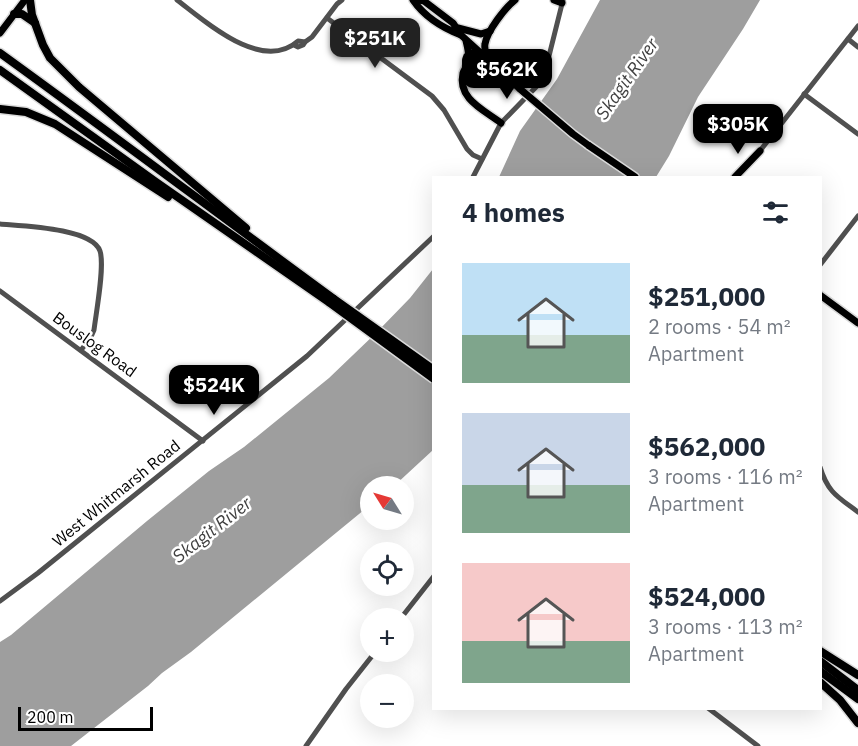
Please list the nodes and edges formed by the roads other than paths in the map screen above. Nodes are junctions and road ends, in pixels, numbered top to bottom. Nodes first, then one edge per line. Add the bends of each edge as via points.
1 (28, 0) edge
2 (179, 0) edge
3 (342, 0) edge
4 (413, 0) edge
5 (419, 0) edge
6 (515, 0) edge
7 (554, 0) edge
8 (563, 1) edge
9 (14, 14) junction
10 (327, 18) junction
11 (35, 23) junction
12 (858, 26) edge
13 (455, 27) junction
14 (1, 31) edge
15 (490, 31) junction
16 (464, 37) junction
17 (848, 39) junction
18 (858, 46) edge
19 (0, 53) edge
20 (487, 59) junction
21 (467, 65) junction
22 (495, 66) junction
23 (0, 70) edge
24 (804, 94) junction
25 (0, 109) edge
26 (501, 123) junction
27 (858, 134) edge
28 (760, 151) joint
29 (482, 159) junction
30 (474, 176) edge
31 (633, 176) edge
32 (738, 176) edge
33 (858, 216) edge
34 (0, 224) edge
35 (432, 238) edge
36 (277, 257) junction
37 (822, 262) edge
38 (302, 283) junction
39 (0, 291) edge
40 (822, 298) edge
41 (332, 301) junction
42 (858, 323) edge
43 (81, 350) junction
44 (432, 369) edge
45 (432, 376) edge
46 (202, 441) junction
47 (822, 472) edge
48 (858, 512) edge
49 (432, 579) edge
50 (0, 601) edge
51 (409, 608) edge
52 (822, 652) edge
53 (367, 662) edge
54 (822, 663) edge
55 (822, 672) edge
56 (858, 675) edge
57 (822, 684) edge
58 (858, 690) edge
59 (858, 699) edge
60 (711, 710) edge
61 (858, 723) edge
62 (306, 746) edge
63 (758, 746) edge

1 - 9 main road
1 - 11 highway
2 - 10 street via 239,44 264,51 303,45
3 - 10 street
4 - 16 main road via 419,9
5 - 13 main road
6 - 15 main road
7 - 8 main road
8 - 26 street via 539,84
9 - 11 highway via 22,14
9 - 14 main road
10 - 29 street via 432,96 468,150
11 - 36 highway via 50,58 79,87
12 - 17 street
13 - 15 main road via 481,34
13 - 16 main road
15 - 20 main road via 485,45
16 - 20 main road
16 - 21 main road via 469,49
17 - 18 street
17 - 24 street
19 - 36 highway
20 - 22 main road
21 - 22 main road via 475,62
21 - 26 main road via 462,81 465,94
22 - 31 main road, bridge via 573,134
23 - 38 highway
24 - 27 street
24 - 28 street
25 - 38 highway via 26,112 55,124
26 - 29 street
28 - 32 main road
29 - 30 street
33 - 37 street
34 - 43 street via 47,228 95,243 101,266 94,330
35 - 46 street, West Whitmarsh Road via 307,356
36 - 41 highway
38 - 41 highway
39 - 43 street, Bouslog Road
40 - 42 main road
41 - 44 highway, bridge
41 - 45 highway, bridge
43 - 46 street, Bouslog Road
46 - 50 street, West Whitmarsh Road
47 - 48 street via 833,493
49 - 51 street
52 - 56 highway
53 - 62 street
54 - 58 highway
55 - 59 highway
57 - 61 highway
60 - 63 street

